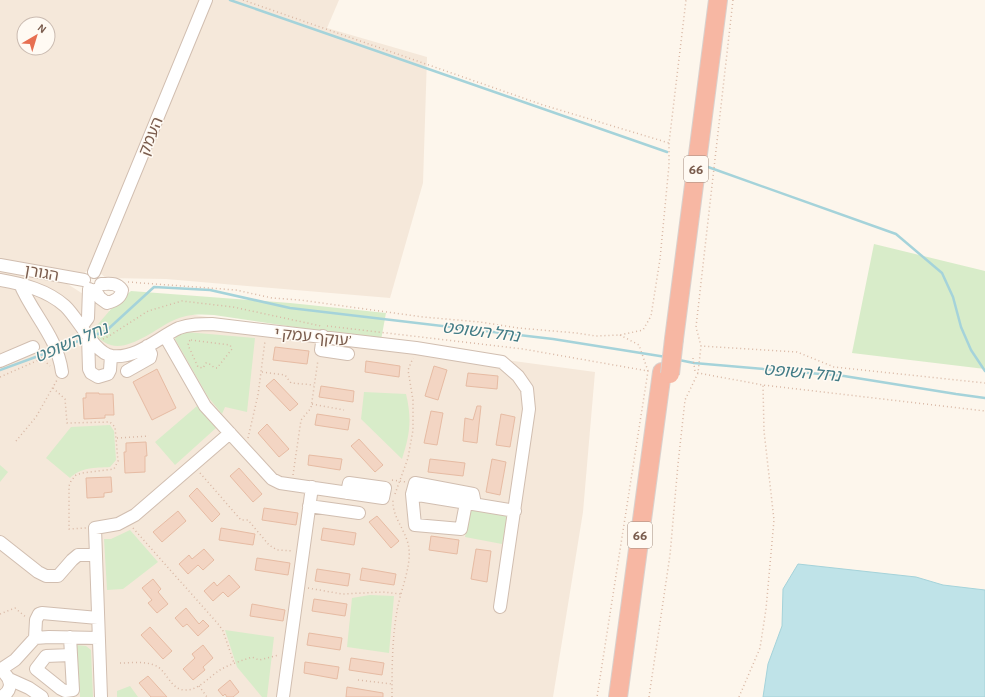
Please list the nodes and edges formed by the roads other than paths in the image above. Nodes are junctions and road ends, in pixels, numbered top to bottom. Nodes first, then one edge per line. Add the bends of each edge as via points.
1 (206, 0) edge
2 (710, 0) edge
3 (718, 0) edge
4 (0, 265) edge
5 (0, 280) edge
6 (20, 284) junction
7 (92, 286) junction
8 (88, 335) junction
9 (165, 336) junction
10 (323, 336) junction
11 (670, 338) junction
12 (147, 346) junction
13 (33, 347) dead end
14 (348, 354) dead end
15 (111, 356) junction
16 (0, 361) edge
17 (127, 371) dead end
18 (62, 372) road end
19 (660, 372) junction
20 (230, 433) junction
21 (312, 488) junction
22 (348, 493) dead end
23 (471, 503) junction
24 (309, 506) junction
25 (514, 511) junction
26 (359, 513) dead end
27 (0, 542) edge
28 (96, 555) junction
29 (500, 607) dead end
30 (98, 618) junction
31 (35, 632) junction
32 (70, 637) junction
33 (99, 638) junction
34 (71, 655) dead end
35 (4, 674) edge
36 (29, 688) junction
37 (3, 695) edge
38 (42, 697) edge
39 (101, 697) edge
40 (282, 697) edge
41 (618, 697) edge
42 (628, 697) edge

1 - 7 street, העמק via 94,272 100,276
2 - 11 highway, 66
3 - 11 highway, 66
4 - 7 street, הגורן
5 - 6 street
6 - 8 street via 39,290 64,305
6 - 18 street via 52,339 60,357
7 - 8 street
8 - 15 street via 103,352
8 - 15 street via 91,373 98,377 108,374
9 - 10 street, עוקף עמק י’ via 181,327 200,324
9 - 12 street, עוקף עמק י’
9 - 20 street via 203,402
10 - 14 street via 321,350
10 - 25 street, עוקף עמק י’ via 502,362 518,376 526,389 530,410
11 - 19 highway, 66
12 - 15 street, עוקף עמק י’ via 128,355
12 - 17 street via 150,358
13 - 16 street
19 - 41 highway, 66
19 - 42 highway, 66
20 - 21 street via 275,481
20 - 28 street via 135,514 118,524 95,528
21 - 22 street
21 - 24 street
23 - 23 street via 473,494 415,483 412,494 415,525 461,529
23 - 25 street
24 - 26 street
24 - 40 street
25 - 29 street, עוקף עמק י’
27 - 28 street via 46,576 58,576 78,555
28 - 30 street
30 - 31 street via 42,613 37,616
30 - 33 street
31 - 32 street
31 - 35 street
32 - 33 street
32 - 34 street
33 - 39 street
35 - 36 street
35 - 37 street via 10,686
36 - 37 street via 16,688
36 - 38 street

